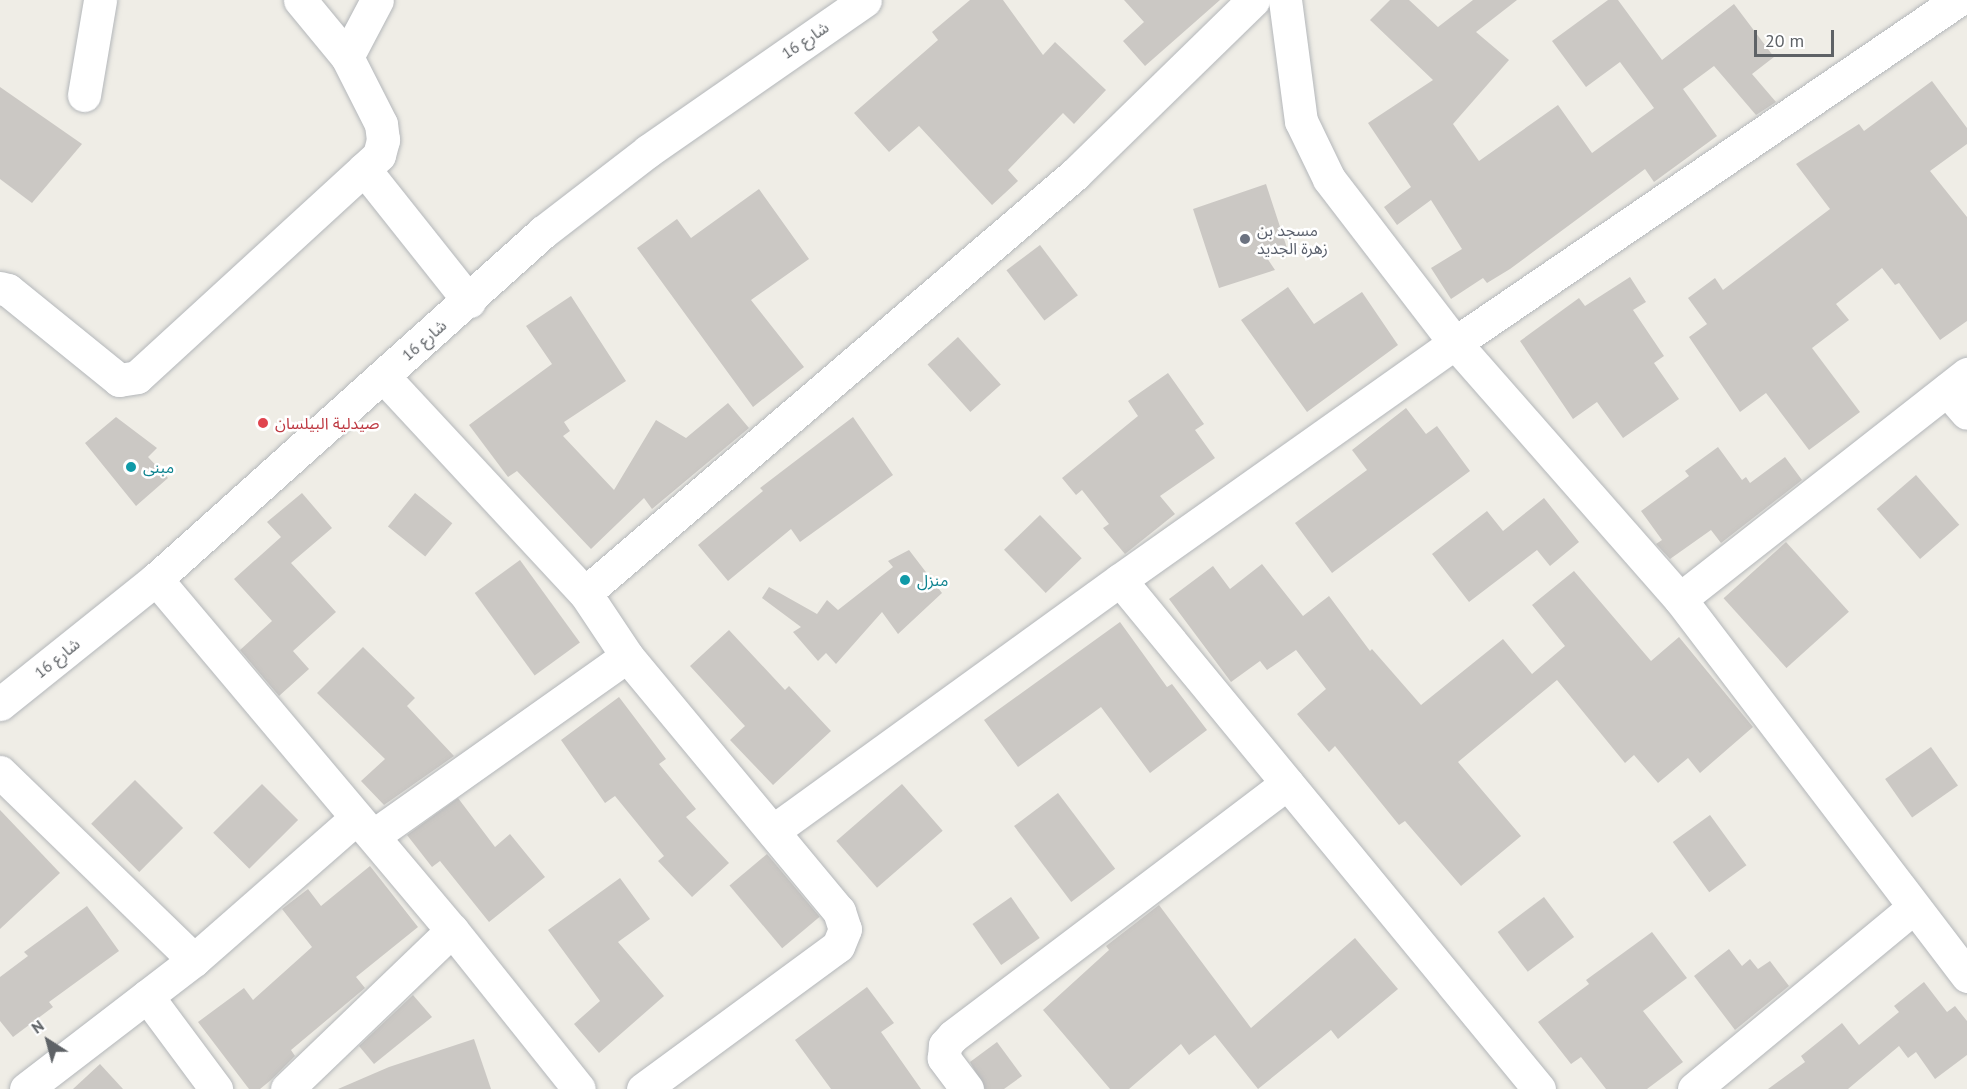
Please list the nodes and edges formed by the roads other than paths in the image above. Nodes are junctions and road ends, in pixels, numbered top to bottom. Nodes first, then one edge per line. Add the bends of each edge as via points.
1 (100, 0) edge
2 (300, 0) edge
3 (377, 0) edge
4 (866, 0) edge
5 (1253, 0) edge
6 (1285, 0) edge
7 (1958, 0) edge
8 (347, 57) junction
9 (84, 95) dead end
10 (364, 169) junction
11 (0, 288) edge
12 (469, 301) junction
13 (1455, 343) junction
14 (383, 376) junction
15 (1960, 392) edge
16 (156, 579) junction
17 (1120, 580) junction
18 (585, 593) junction
19 (1680, 599) junction
20 (627, 656) junction
21 (0, 704) edge
22 (0, 772) edge
23 (1287, 783) junction
24 (365, 827) junction
25 (773, 831) junction
26 (1913, 908) junction
27 (452, 930) junction
28 (194, 960) junction
29 (1967, 976) edge
30 (147, 996) junction
31 (26, 1089) edge
32 (216, 1089) edge
33 (287, 1089) edge
34 (579, 1089) edge
35 (644, 1089) edge
36 (967, 1089) edge
37 (1539, 1089) edge
38 (1694, 1089) edge

1 - 9 street
2 - 8 street
3 - 8 street
4 - 12 street, شارع 16 via 648,151 543,232
5 - 18 street via 1075,174
6 - 13 street via 1301,121 1329,179
7 - 13 street
8 - 10 street via 381,124 383,140 379,155
10 - 11 street via 136,377 127,381 119,380 8,290
10 - 12 street
12 - 14 street, شارع 16
13 - 17 street
13 - 19 street
14 - 16 street, شارع 16
14 - 18 street
15 - 19 street
16 - 21 street, شارع 16
16 - 24 street
17 - 23 street
17 - 25 street
18 - 20 street
19 - 26 street
20 - 24 street
20 - 25 street
22 - 28 street
23 - 36 street via 953,1036 945,1045 944,1058
23 - 37 street
24 - 27 street
24 - 28 street
25 - 35 street via 839,911 845,929 838,946
26 - 29 street
26 - 38 street
27 - 33 street
27 - 34 street
28 - 30 street
30 - 31 street
30 - 32 street

